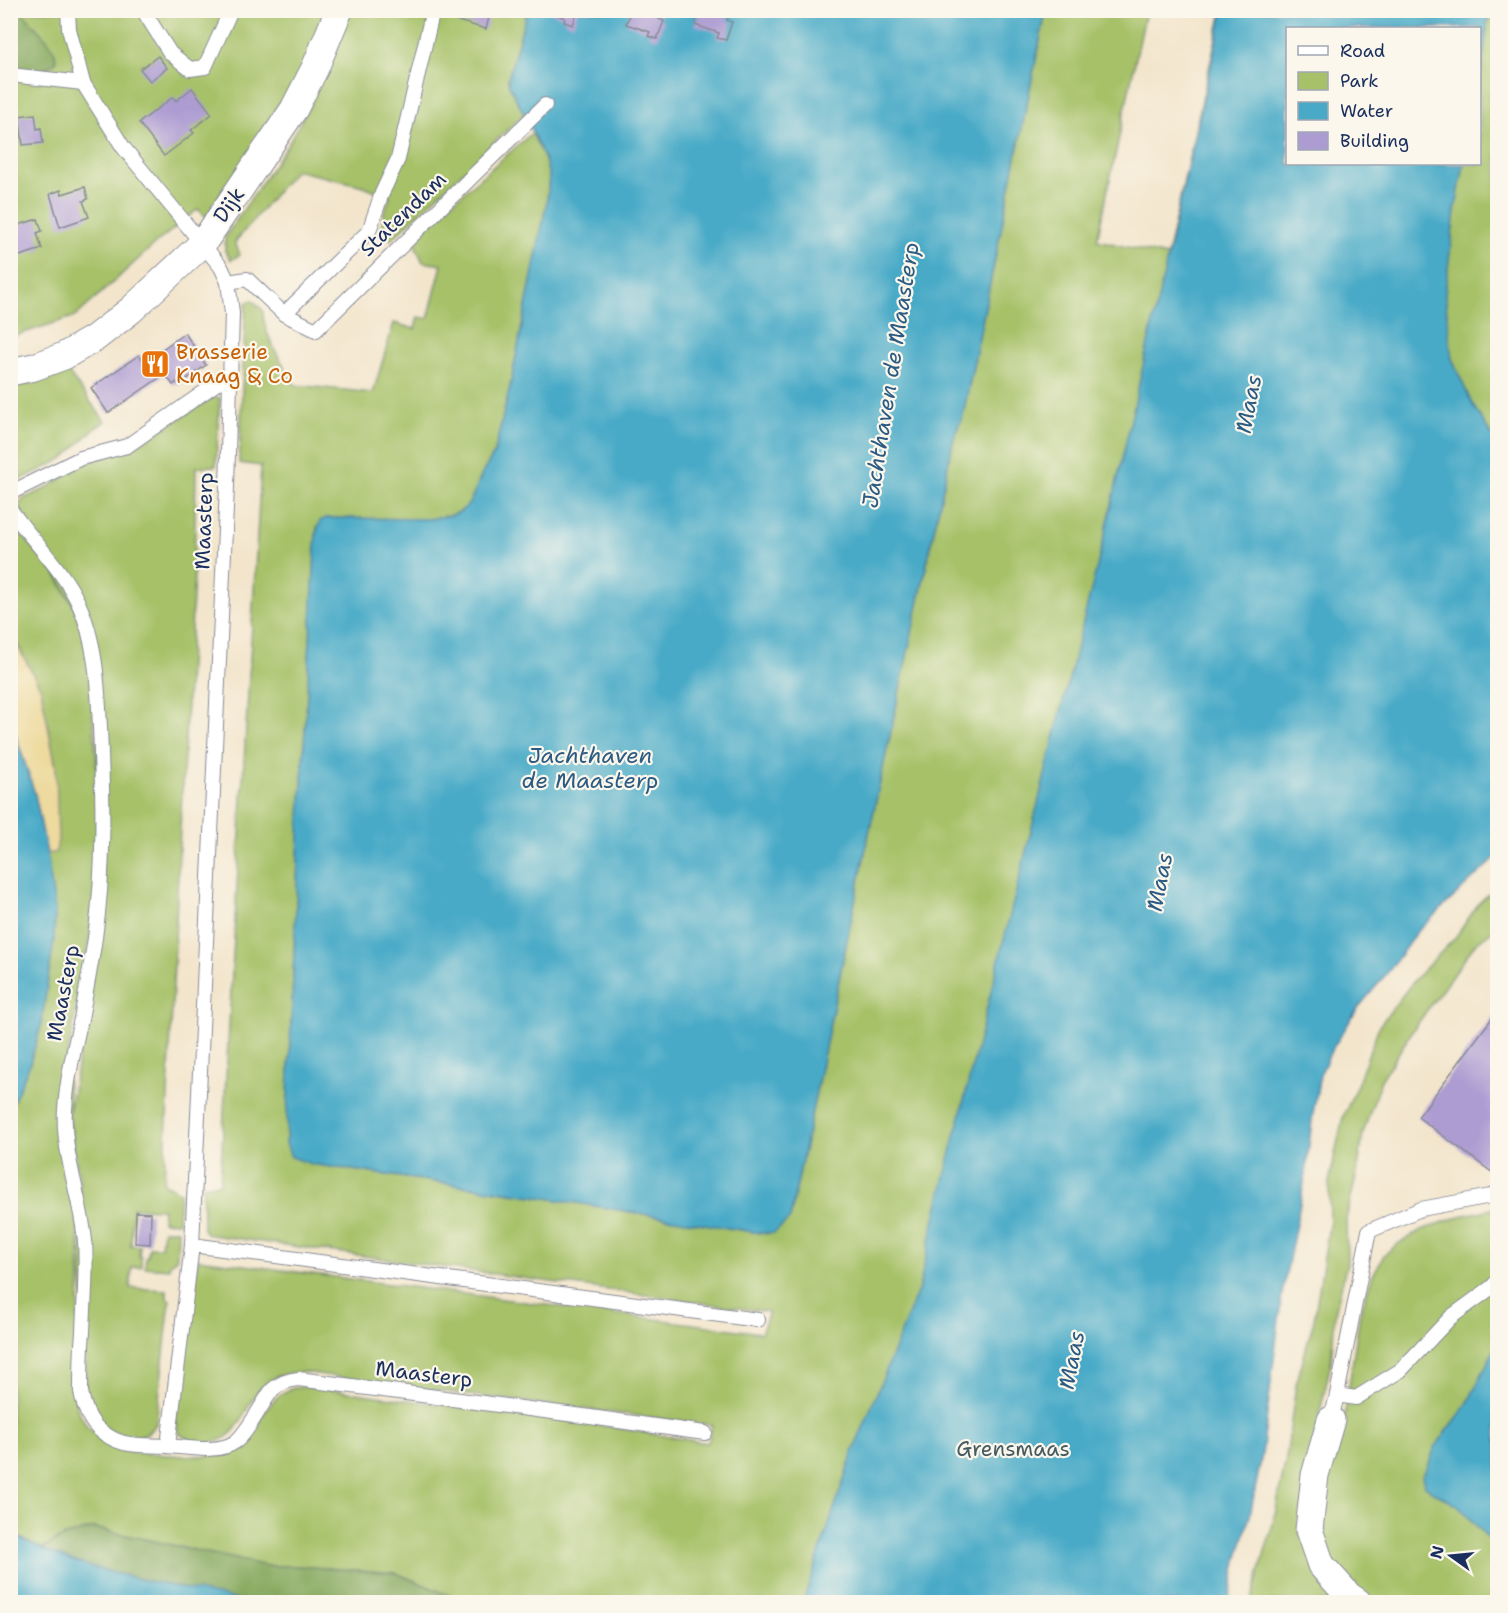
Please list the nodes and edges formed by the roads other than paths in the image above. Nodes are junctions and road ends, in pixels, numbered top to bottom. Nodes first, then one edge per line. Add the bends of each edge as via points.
1 (68, 10) edge
2 (144, 10) edge
3 (231, 10) edge
4 (339, 10) edge
5 (433, 10) edge
6 (10, 75) edge
7 (83, 83) junction
8 (545, 105) dead end
9 (203, 243) junction
10 (228, 282) junction
11 (284, 314) junction
12 (10, 372) edge
13 (230, 374) junction
14 (10, 493) edge
15 (10, 509) edge
16 (1497, 1191) edge
17 (192, 1245) junction
18 (1497, 1280) edge
19 (759, 1320) dead end
20 (1334, 1407) junction
21 (705, 1433) dead end
22 (168, 1446) junction
23 (1358, 1602) edge

1 - 7 lane, Maasterp
2 - 3 lane via 170,53 190,69 205,68
4 - 9 street, Dijk via 294,109
5 - 11 lane, Statendam via 398,159 369,231
6 - 7 lane
7 - 9 lane, Maasterp via 123,147
8 - 11 lane, Statendam via 316,330
9 - 10 lane, Maasterp
9 - 12 street, Dijk via 95,338 64,356
10 - 11 lane, Statendam via 247,279
10 - 13 lane, Maasterp via 232,314
13 - 14 lane via 127,446 81,458
13 - 17 lane, Maasterp
15 - 22 lane, Maasterp via 49,557 78,602 91,642 99,701 103,800 100,897 65,1112 85,1243 81,1392 95,1427 105,1435 132,1444
16 - 20 lane via 1491,1196 1421,1209 1369,1232
17 - 19 lane
17 - 22 lane, Maasterp
18 - 20 lane via 1451,1317 1401,1370
20 - 23 street via 1315,1474 1309,1530 1321,1565
21 - 22 lane, Maasterp via 298,1379 272,1390 235,1442 220,1448

